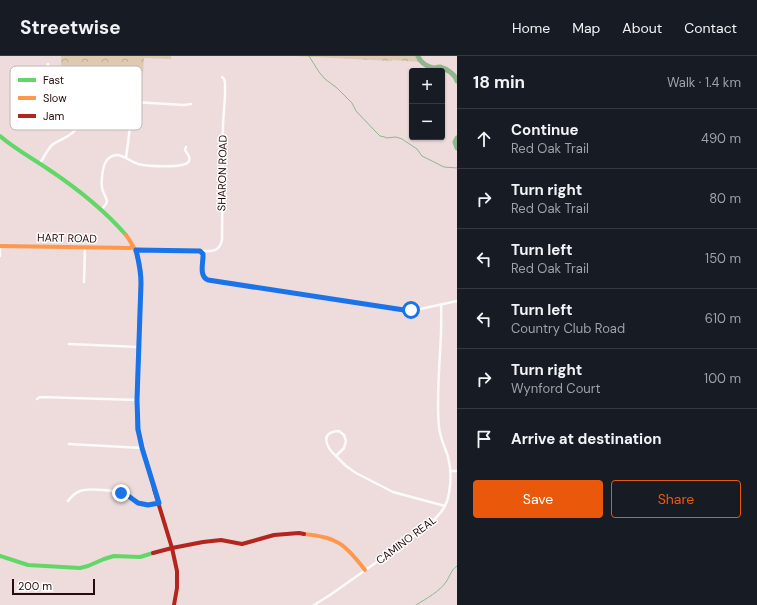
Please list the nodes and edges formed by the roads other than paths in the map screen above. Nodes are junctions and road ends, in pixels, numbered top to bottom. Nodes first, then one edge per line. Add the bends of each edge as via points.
1 (222, 77) dead end
2 (142, 102) edge
3 (191, 104) dead end
4 (74, 130) edge
5 (130, 130) edge
6 (1, 138) edge
7 (186, 147) dead end
8 (126, 158) junction
9 (40, 163) junction
10 (101, 210) junction
11 (0, 246) edge
12 (85, 248) junction
13 (134, 248) junction
14 (197, 251) junction
15 (0, 256) edge
16 (84, 282) dead end
17 (457, 301) edge
18 (441, 305) junction
19 (68, 344) dead end
20 (139, 347) junction
21 (37, 399) dead end
22 (137, 400) junction
23 (69, 444) dead end
24 (142, 448) junction
25 (336, 456) junction
26 (450, 471) junction
27 (457, 471) edge
28 (68, 501) dead end
29 (159, 503) junction
30 (445, 506) junction
31 (172, 548) junction
32 (0, 556) edge
33 (365, 570) junction
34 (174, 605) edge
35 (314, 605) edge

1 - 14 street, SHARON ROAD via 225,92 222,124 221,242 215,250
2 - 3 street
4 - 9 street via 72,134 50,147
5 - 8 street
6 - 9 main road
7 - 8 street via 189,160 184,165 145,165
8 - 10 street via 112,156 104,164 102,187 107,201
9 - 10 main road via 63,178
10 - 13 main road via 123,230
11 - 12 main road, HART ROAD
11 - 15 street
12 - 13 main road, HART ROAD
12 - 16 street
13 - 14 street, SHARON ROAD
13 - 20 main road via 140,265 141,283
14 - 18 street via 203,254 203,275 208,280 406,310
17 - 18 street
18 - 26 street, CAMINO REAL via 439,428
19 - 20 street
20 - 22 main road
21 - 22 street via 40,397
22 - 24 main road via 138,429
23 - 24 street
24 - 29 main road
25 - 25 street via 328,448 326,439 331,432 339,431 346,441 344,448
25 - 30 street via 356,473 393,492
26 - 27 street
26 - 30 street, CAMINO REAL via 449,495
28 - 29 street via 80,491 108,490 127,495 138,503
29 - 31 main road
30 - 33 street, CAMINO REAL via 440,515 428,526
31 - 32 main road via 140,557 114,556 80,568 28,565
31 - 33 main road via 216,540 242,544 284,534 310,534 340,543 352,553
31 - 34 main road via 178,576
33 - 35 street, CAMINO REAL

